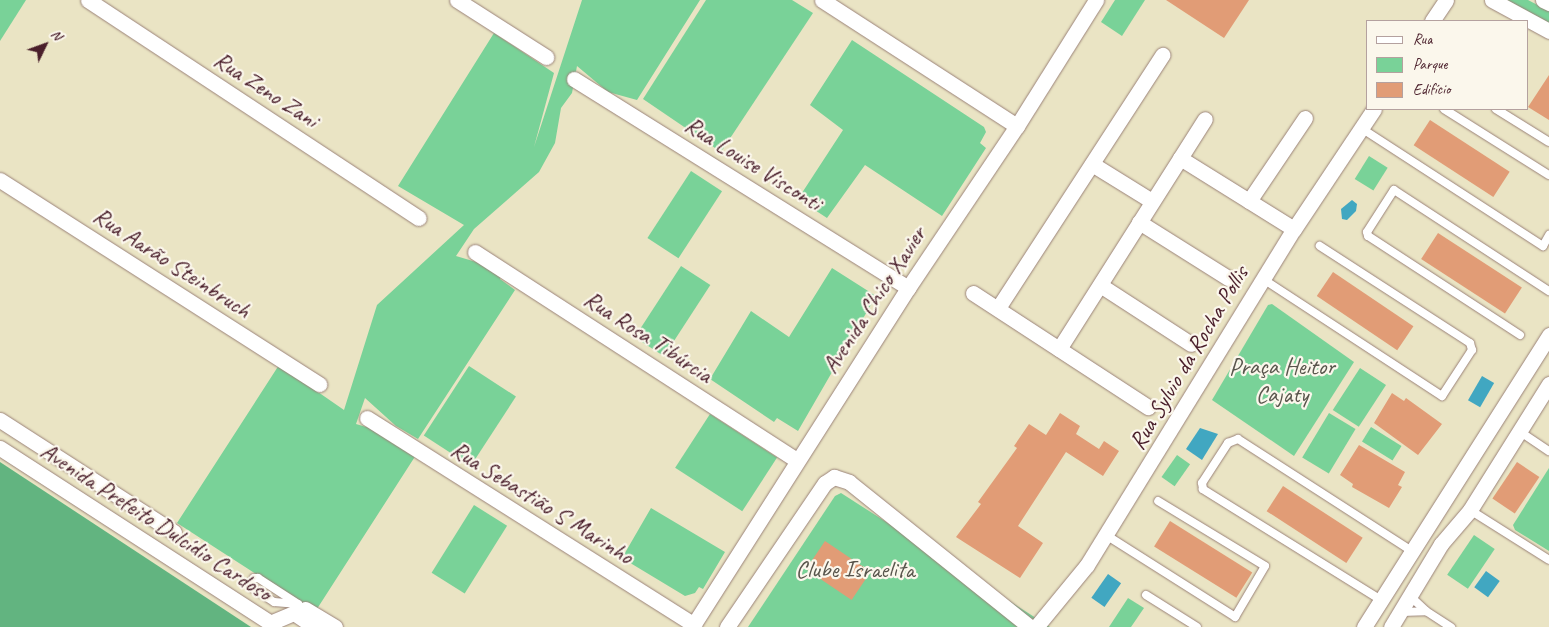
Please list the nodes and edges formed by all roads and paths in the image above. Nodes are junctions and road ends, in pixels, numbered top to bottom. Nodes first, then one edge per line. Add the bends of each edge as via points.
1 (88, 0) edge
2 (457, 0) edge
3 (822, 0) edge
4 (1096, 0) edge
5 (1446, 0) edge
6 (1492, 0) edge
7 (1543, 0) edge
8 (1549, 3) edge
9 (1433, 20) edge
10 (1529, 20) edge
11 (1529, 20) edge
12 (1549, 31) edge
13 (1162, 55) dead end
14 (546, 57) dead end
15 (574, 79) dead end
16 (1373, 110) edge
17 (1446, 110) edge
18 (1498, 110) edge
19 (1306, 118) dead end
20 (1205, 119) dead end
21 (1017, 126) junction
22 (1361, 128) junction
23 (1549, 142) edge
24 (1180, 158) junction
25 (1092, 164) junction
26 (1549, 174) edge
27 (0, 180) edge
28 (1152, 201) junction
29 (1250, 201) junction
30 (420, 218) dead end
31 (1138, 222) junction
32 (1294, 229) junction
33 (1549, 235) edge
34 (1320, 246) dead end
35 (475, 252) dead end
36 (1228, 278) dead end
37 (1263, 279) junction
38 (1100, 285) junction
39 (908, 288) junction
40 (1549, 291) edge
41 (973, 293) dead end
42 (998, 308) junction
43 (1520, 335) dead end
44 (1549, 335) edge
45 (1191, 344) dead end
46 (1059, 349) junction
47 (319, 384) dead end
48 (1549, 384) edge
49 (1148, 406) dead end
50 (367, 418) dead end
51 (0, 420) edge
52 (1519, 431) junction
53 (0, 448) edge
54 (1549, 451) edge
55 (797, 460) junction
56 (1158, 501) dead end
57 (1470, 510) junction
58 (174, 532) dead end
59 (1106, 535) junction
60 (1412, 551) junction
61 (1549, 560) edge
62 (1146, 595) dead end
63 (1410, 596) junction
64 (1381, 600) junction
65 (298, 604) junction
66 (1426, 611) junction
67 (1400, 612) junction
68 (273, 625) edge
69 (693, 626) edge
70 (315, 627) edge
71 (335, 627) edge
72 (727, 627) edge
73 (1030, 627) edge
74 (1036, 627) edge
75 (1197, 627) edge
76 (1364, 627) edge
77 (1391, 627) edge
78 (1451, 627) edge

1 - 30 street, Rua Zeno Zani
2 - 14 street
3 - 21 street
4 - 21 street, Avenida Chico Xavier
5 - 9 street
6 - 10 street
7 - 8 street
11 - 12 street
13 - 25 street
15 - 39 street, Rua Louise Visconti
16 - 22 street, Rua Sylvio da Rocha Pollis
17 - 26 lane
18 - 23 lane
19 - 29 street
20 - 24 street
21 - 39 street, Avenida Chico Xavier
22 - 32 street, Rua Sylvio da Rocha Pollis
22 - 33 lane via 1543,246
24 - 28 street
24 - 29 street
25 - 28 street
25 - 42 street
27 - 47 street, Rua Aarão Steinbruch
28 - 31 street
29 - 32 street
31 - 36 street
31 - 38 street
32 - 37 street, Rua Sylvio da Rocha Pollis
34 - 37 lane via 1470,343 1472,350 1442,396
35 - 55 street, Rua Rosa Tibúrcia
37 - 59 street, Rua Sylvio da Rocha Pollis
38 - 45 street
38 - 46 street
39 - 55 street, Avenida Chico Xavier
40 - 43 lane via 1394,190 1367,232 1368,236
41 - 42 street
42 - 46 street
44 - 60 street
46 - 49 street
48 - 52 street
50 - 69 street, Rua Sebastião S Marinho
51 - 58 street, Avenida Prefeito Dulcídio Cardoso
52 - 54 lane
52 - 57 street
53 - 68 street, Avenida Prefeito Dulcídio Cardoso
55 - 69 street, Avenida Chico Xavier
56 - 59 lane via 1265,566 1235,617
57 - 61 lane
57 - 63 street via 1441,544
59 - 74 street, Rua Sylvio da Rocha Pollis via 1074,584
60 - 64 street
60 - 64 lane via 1238,439 1228,443 1202,483 1203,489
62 - 75 lane
63 - 66 lane
63 - 67 street
64 - 76 street
65 - 65 lane via 258,578 250,583 251,587 274,602
65 - 71 street, Avenida Prefeito Dulcídio Cardoso
66 - 67 lane
66 - 78 lane
67 - 77 street
68 - 70 street, Avenida Prefeito Dulcídio Cardoso via 294,613
72 - 73 street via 825,483 834,477 849,482

